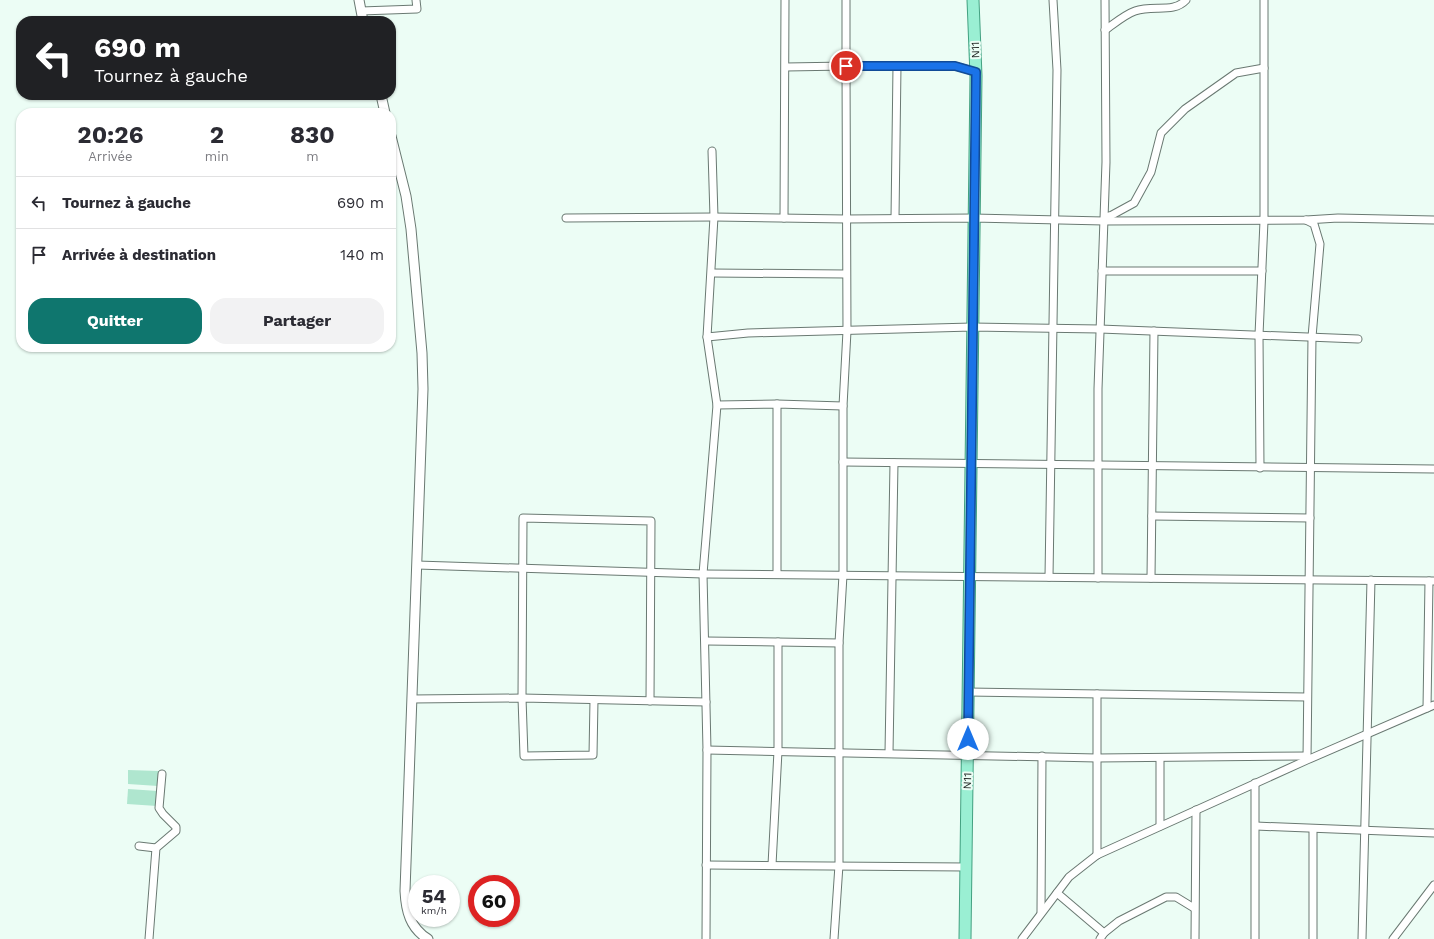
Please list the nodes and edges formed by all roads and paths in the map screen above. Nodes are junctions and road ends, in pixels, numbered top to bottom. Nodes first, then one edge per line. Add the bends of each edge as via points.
1 (359, 0) edge
2 (416, 0) edge
3 (785, 0) edge
4 (846, 0) edge
5 (973, 0) edge
6 (1053, 0) edge
7 (1105, 0) edge
8 (1186, 0) edge
9 (1264, 0) edge
10 (361, 11) junction
11 (362, 16) edge
12 (1105, 30) junction
13 (846, 66) junction
14 (897, 66) junction
15 (786, 67) junction
16 (1264, 68) junction
17 (976, 72) junction
18 (712, 151) dead end
19 (396, 156) edge
20 (714, 217) junction
21 (566, 218) dead end
22 (784, 218) junction
23 (895, 218) junction
24 (973, 218) junction
25 (846, 219) junction
26 (1054, 219) junction
27 (1104, 219) junction
28 (1306, 220) junction
29 (1434, 220) edge
30 (1264, 221) junction
31 (1102, 271) junction
32 (1262, 271) junction
33 (712, 273) junction
34 (846, 274) junction
35 (972, 327) junction
36 (1053, 329) junction
37 (1100, 329) junction
38 (847, 331) junction
39 (1154, 331) junction
40 (1259, 335) junction
41 (707, 337) junction
42 (1312, 337) junction
43 (1358, 340) dead end
44 (777, 404) junction
45 (717, 405) junction
46 (843, 406) junction
47 (843, 462) junction
48 (894, 463) junction
49 (972, 464) junction
50 (1051, 465) junction
51 (1100, 466) junction
52 (1153, 466) junction
53 (1260, 468) junction
54 (1310, 468) junction
55 (1434, 469) edge
56 (1152, 516) junction
57 (1310, 518) junction
58 (417, 565) junction
59 (523, 568) junction
60 (651, 572) junction
61 (703, 574) junction
62 (777, 574) junction
63 (843, 575) junction
64 (891, 575) junction
65 (970, 576) junction
66 (1049, 577) junction
67 (1098, 578) junction
68 (1151, 578) junction
69 (1309, 580) junction
70 (1370, 580) junction
71 (1432, 581) edge
72 (706, 641) junction
73 (778, 642) junction
74 (839, 643) junction
75 (968, 692) junction
76 (1098, 694) junction
77 (1308, 697) junction
78 (522, 698) junction
79 (412, 699) junction
80 (594, 700) junction
81 (650, 701) junction
82 (706, 702) junction
83 (1431, 707) edge
84 (1367, 735) junction
85 (707, 750) junction
86 (778, 752) junction
87 (839, 752) junction
88 (890, 753) junction
89 (968, 755) junction
90 (1042, 756) junction
91 (1098, 758) junction
92 (1160, 758) junction
93 (1306, 758) junction
94 (162, 774) dead end
95 (1255, 783) junction
96 (1196, 810) junction
97 (1160, 826) junction
98 (1256, 826) junction
99 (1313, 829) junction
100 (1365, 830) junction
101 (1434, 832) edge
102 (139, 846) dead end
103 (156, 848) junction
104 (1097, 855) junction
105 (706, 865) junction
106 (772, 865) junction
107 (839, 865) junction
108 (966, 866) junction
109 (1434, 885) edge
110 (1056, 893) junction
111 (1194, 908) junction
112 (1041, 912) junction
113 (1102, 936) edge
114 (149, 939) edge
115 (428, 939) edge
116 (706, 939) edge
117 (834, 939) edge
118 (965, 939) edge
119 (1022, 939) edge
120 (1194, 939) edge
121 (1255, 939) edge
122 (1313, 939) edge
123 (1362, 939) edge
124 (1393, 939) edge

1 - 10 street
2 - 10 street via 416,9
3 - 15 street
4 - 13 street
5 - 17 main road, N11
6 - 26 street via 1057,70
7 - 12 street
8 - 12 street via 1170,9 1149,7 1134,12
9 - 16 street
10 - 11 street
12 - 27 street
13 - 14 street
13 - 15 street
13 - 25 street
14 - 17 street via 955,66
14 - 23 street
15 - 22 street
16 - 27 street via 1236,73 1185,109 1161,133 1151,172 1134,203
16 - 30 street
17 - 24 main road, N11
18 - 20 street
19 - 58 street via 411,229 422,353
20 - 21 street
20 - 22 street
20 - 33 street
22 - 25 street
23 - 24 street
23 - 25 street
24 - 26 street
24 - 35 main road, N11
25 - 34 street
26 - 27 street
26 - 36 street
27 - 30 street
27 - 31 street
28 - 29 street
28 - 30 street
28 - 42 street via 1314,224 1320,244
30 - 32 street
31 - 32 street
31 - 37 street
32 - 40 street
33 - 34 street
33 - 41 street
34 - 38 street
35 - 36 street
35 - 38 street
35 - 49 main road, N11
36 - 37 street
36 - 50 street
37 - 39 street
37 - 51 street
38 - 41 street via 748,333
38 - 46 street
39 - 40 street
39 - 52 street
40 - 42 street
40 - 53 street
41 - 45 street
42 - 43 street
42 - 54 street
44 - 45 street
44 - 46 street
44 - 62 street
45 - 61 street
46 - 47 street
47 - 48 street
47 - 63 street
48 - 49 street
48 - 64 street
49 - 50 street
49 - 65 main road, N11
50 - 51 street
50 - 66 street
51 - 52 street
51 - 67 street
52 - 53 street
52 - 56 street
53 - 54 street
54 - 55 street
54 - 57 street
56 - 57 street
56 - 68 street
57 - 69 street
58 - 59 street
58 - 79 street
59 - 60 street
59 - 60 street via 524,518 651,521
59 - 78 street
60 - 61 street
60 - 81 street
61 - 62 street
61 - 72 street
62 - 63 street
63 - 64 street
63 - 74 street
64 - 65 street
64 - 88 street
65 - 66 street
65 - 75 main road, N11
66 - 67 street
67 - 68 street
68 - 69 street
69 - 70 street
69 - 77 street
70 - 71 street
70 - 84 street
71 - 83 street
72 - 73 street
72 - 82 street
73 - 74 street
73 - 86 street
74 - 87 street
75 - 76 street
75 - 89 main road, N11
76 - 77 street
76 - 91 street
77 - 93 street
78 - 79 street
78 - 80 street
78 - 80 street via 524,756 593,755
79 - 115 street via 406,901 412,926
80 - 81 street
81 - 82 street
82 - 85 street
83 - 84 street
84 - 93 street
84 - 100 street
85 - 86 street
85 - 105 street
86 - 87 street
86 - 106 street
87 - 88 street
87 - 107 street
88 - 89 street
89 - 90 street
89 - 108 main road, N11
90 - 91 street
90 - 112 street
91 - 92 street
91 - 104 street
92 - 93 street
92 - 97 street
93 - 95 street
94 - 103 street via 159,808 176,827 176,831
95 - 96 street
95 - 98 street
96 - 97 street
96 - 111 street
97 - 104 street
98 - 99 street
98 - 121 street
99 - 100 street
99 - 122 street
100 - 101 street
100 - 123 street
102 - 103 street
103 - 114 street
104 - 110 street via 1077,869
105 - 106 street
105 - 116 street
106 - 107 street
107 - 108 street
107 - 117 street
108 - 118 main road, N11
109 - 124 street
110 - 112 street
110 - 113 street
111 - 113 street via 1176,897 1166,897 1119,921
111 - 120 street
112 - 119 street

